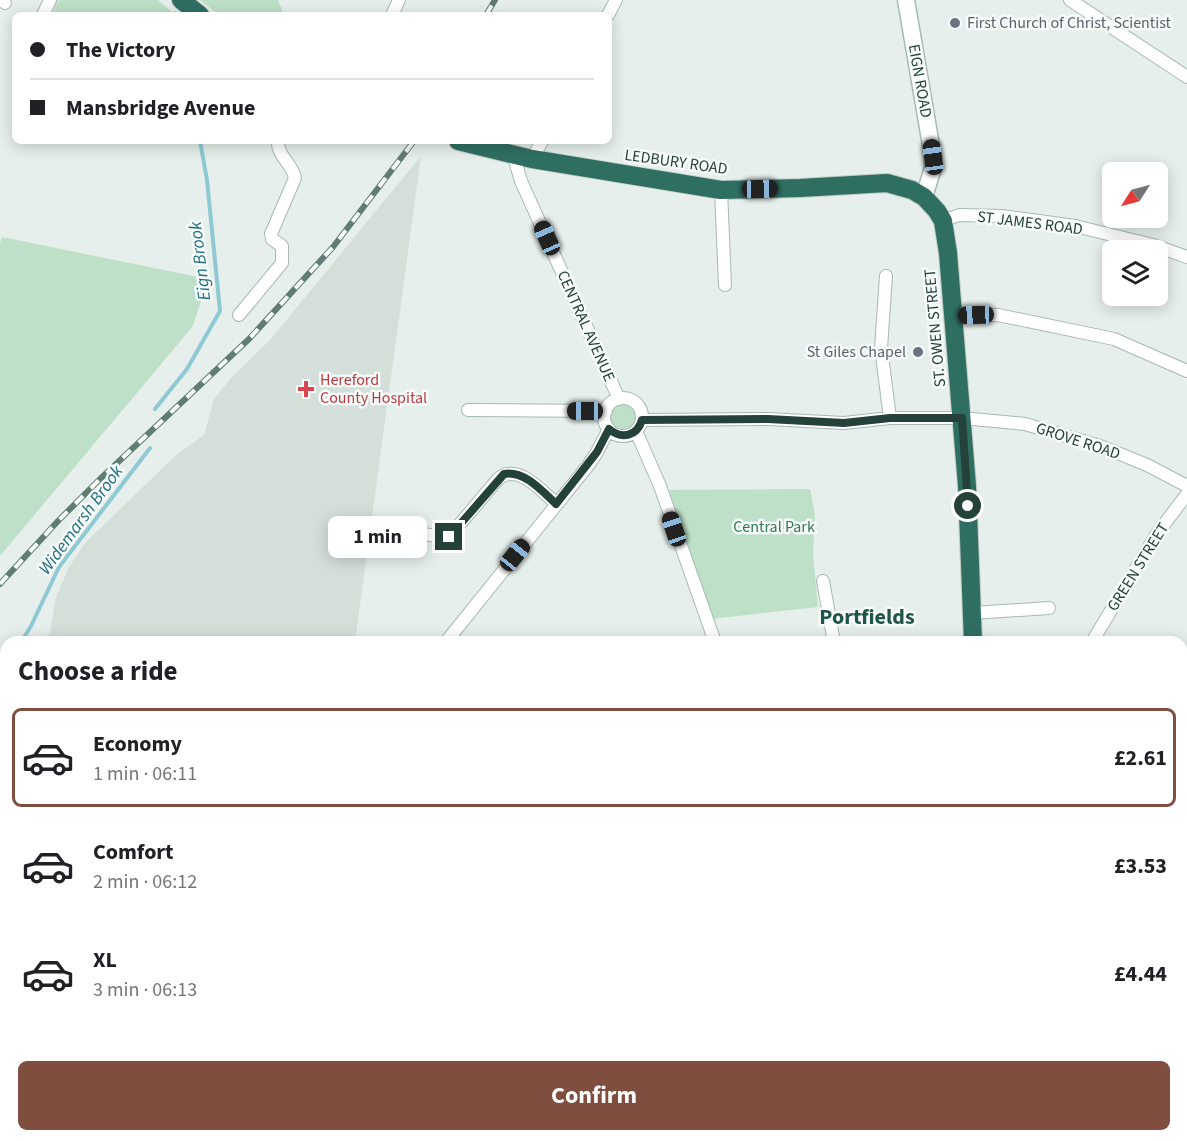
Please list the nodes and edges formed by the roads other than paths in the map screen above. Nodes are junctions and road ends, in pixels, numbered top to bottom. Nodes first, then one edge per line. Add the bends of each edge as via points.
1 (906, 0) edge
2 (1070, 0) edge
3 (1187, 77) edge
4 (278, 144) edge
5 (471, 144) edge
6 (540, 144) edge
7 (513, 154) junction
8 (532, 159) junction
9 (721, 190) junction
10 (924, 197) junction
11 (944, 221) junction
12 (1187, 256) edge
13 (886, 276) dead end
14 (725, 285) dead end
15 (239, 315) dead end
16 (954, 316) junction
17 (1187, 371) edge
18 (619, 399) junction
19 (468, 410) dead end
20 (606, 411) junction
21 (890, 418) junction
22 (962, 418) junction
23 (639, 426) junction
24 (609, 429) junction
25 (1187, 486) edge
26 (1187, 494) edge
27 (556, 504) junction
28 (402, 532) dead end
29 (823, 581) dead end
30 (1049, 608) dead end
31 (972, 613) junction
32 (451, 636) edge
33 (713, 636) edge
34 (833, 636) edge
35 (973, 636) edge
36 (1096, 636) edge

1 - 10 main road, EIGN ROAD via 933,157
2 - 3 street
4 - 15 street via 295,178 271,234 282,246 282,263
5 - 7 highway, LEDBURY ROAD
6 - 8 street
7 - 8 highway, LEDBURY ROAD
7 - 18 street, CENTRAL AVENUE via 521,181
8 - 9 highway, LEDBURY ROAD
9 - 10 highway, LEDBURY ROAD via 887,183
9 - 14 street
10 - 11 highway
11 - 12 street, ST JAMES ROAD via 959,215 1002,216 1075,226
11 - 16 highway, ST. OWEN STREET
13 - 21 street via 881,348
16 - 17 street via 998,315 1114,339
16 - 22 highway, ST. OWEN STREET
18 - 20 street
18 - 23 street via 636,403 642,414
19 - 20 street
20 - 24 street
21 - 22 street, GROVE ROAD
21 - 23 street, GROVE ROAD via 844,423 768,419
22 - 25 street, GROVE ROAD via 1025,424 1057,433 1103,447
22 - 31 highway, ST. OWEN STREET
23 - 24 street via 625,436
23 - 33 street
24 - 27 street via 597,452
26 - 36 street, GREEN STREET via 1156,534
27 - 28 street via 526,478 511,472 498,479 449,537
27 - 32 street
29 - 34 street
30 - 31 street
31 - 35 highway, ST. OWEN STREET

